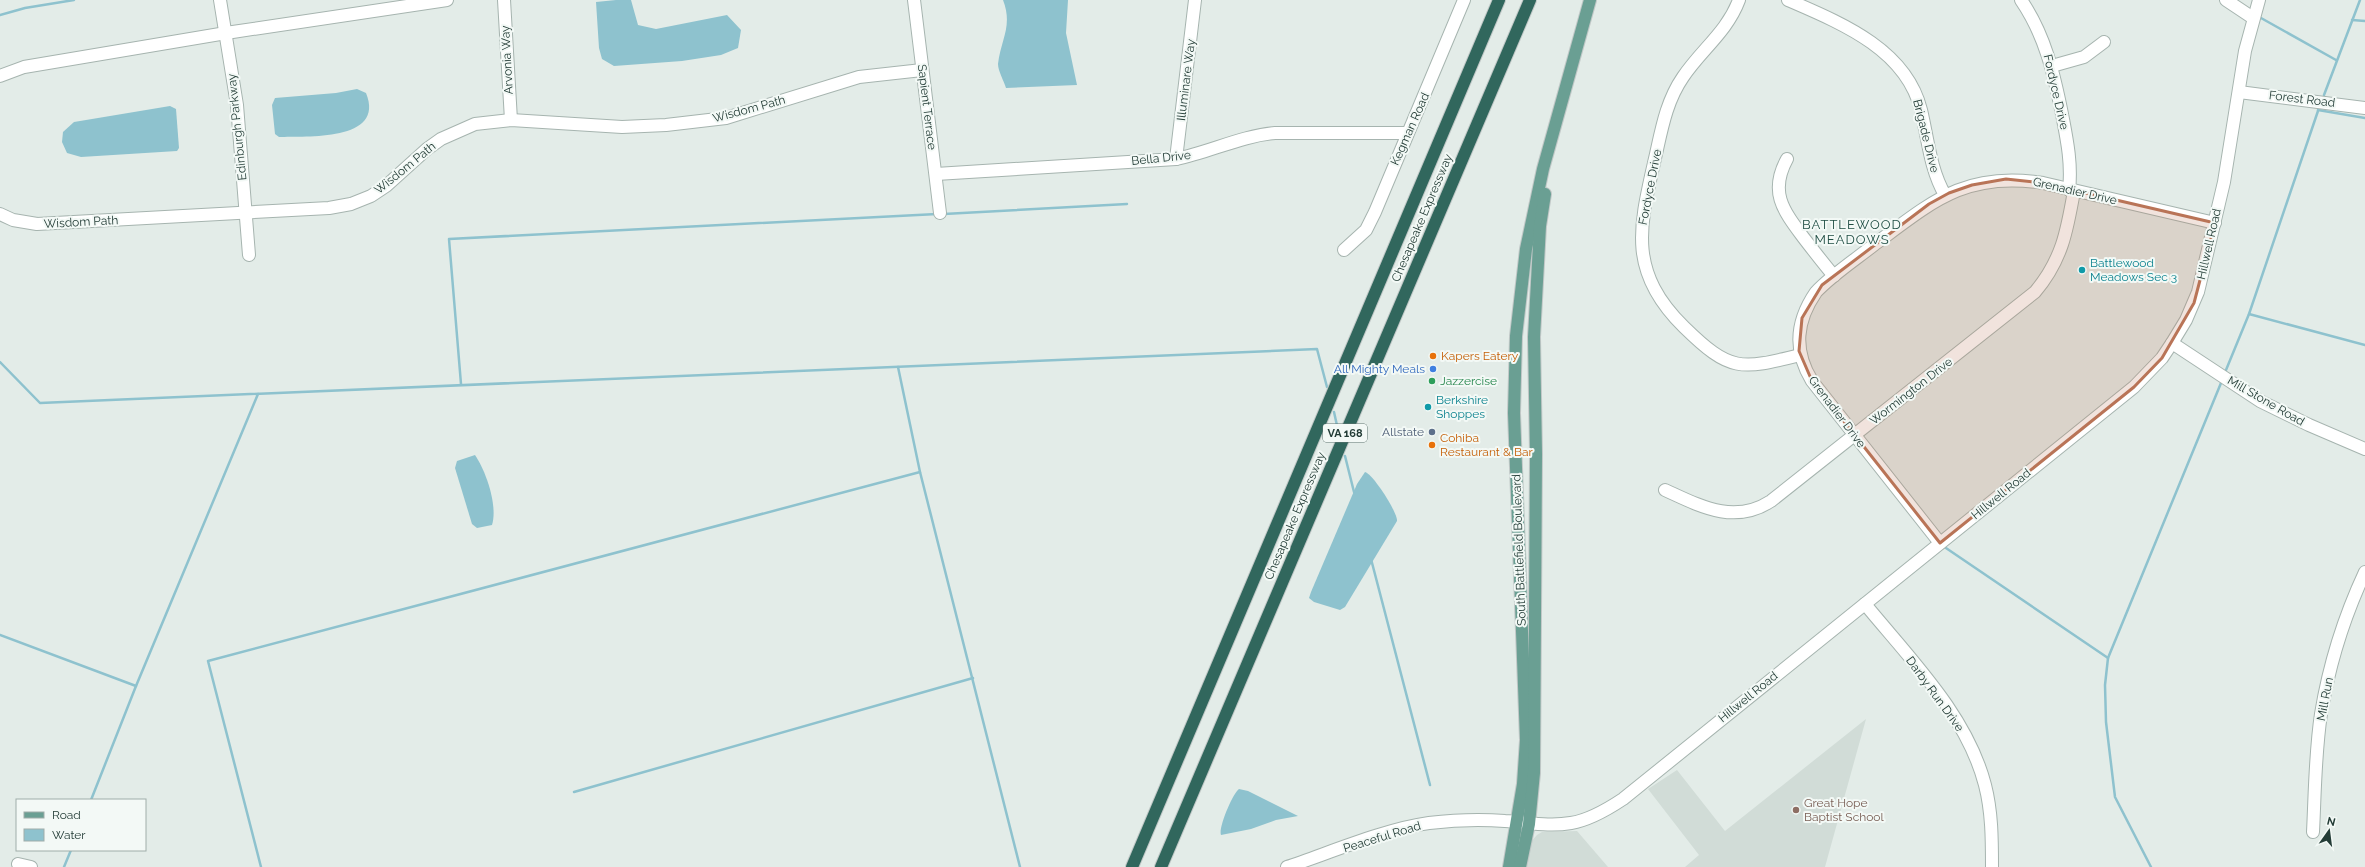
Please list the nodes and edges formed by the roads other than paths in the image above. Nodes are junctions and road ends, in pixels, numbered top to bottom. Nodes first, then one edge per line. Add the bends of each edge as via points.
1 (220, 0) edge
2 (446, 0) edge
3 (504, 0) edge
4 (914, 0) edge
5 (1195, 0) edge
6 (1464, 0) edge
7 (1499, 0) edge
8 (1530, 0) edge
9 (1590, 0) edge
10 (1739, 0) edge
11 (1788, 0) edge
12 (2021, 0) edge
13 (2226, 0) edge
14 (2259, 0) edge
15 (2253, 18) junction
16 (226, 33) junction
17 (2104, 42) dead end
18 (2052, 66) junction
19 (922, 70) junction
20 (0, 76) edge
21 (2239, 92) junction
22 (2365, 108) edge
23 (511, 120) junction
24 (1407, 133) junction
25 (1553, 140) junction
26 (1176, 159) junction
27 (1788, 159) dead end
28 (936, 174) junction
29 (2071, 191) junction
30 (1945, 195) junction
31 (246, 212) junction
32 (940, 213) dead end
33 (0, 214) edge
34 (2215, 223) junction
35 (1344, 250) dead end
36 (249, 255) dead end
37 (1834, 276) junction
38 (2172, 343) junction
39 (1800, 355) junction
40 (1854, 436) junction
41 (2365, 449) edge
42 (1665, 490) dead end
43 (1940, 544) junction
44 (2365, 572) edge
45 (1865, 604) junction
46 (1523, 823) junction
47 (2313, 832) dead end
48 (18, 864) dead end
49 (30, 867) edge
50 (1132, 867) edge
51 (1161, 867) edge
52 (1287, 867) edge
53 (1509, 867) edge
54 (1520, 867) edge
55 (1992, 867) edge

1 - 16 street, Edinburgh Parkway
2 - 16 street
3 - 23 street, Arvonia Way
4 - 19 street, Sapient Terrace
5 - 26 street, Illuminare Way
6 - 24 street, Kegman Road
7 - 50 highway, Chesapeake Expressway / VA 168
8 - 51 highway, Chesapeake Expressway / VA 168
9 - 25 main road, South Battlefield Boulevard
10 - 39 street, Fordyce Drive via 1721,34 1682,78 1668,105 1644,209 1642,245 1650,277 1664,304 1709,351 1730,362 1747,366
11 - 30 street, Brigade Drive via 1870,41 1900,67 1917,96 1933,168
12 - 18 street, Fordyce Drive via 2039,32
13 - 15 street
14 - 15 street, Hillwell Road
15 - 21 street, Hillwell Road
16 - 20 street via 24,67
16 - 31 street, Edinburgh Parkway via 237,105
17 - 18 street via 2084,57
18 - 29 street, Fordyce Drive via 2069,152
19 - 23 street, Wisdom Path via 859,78 726,118 622,127
19 - 28 street, Sapient Terrace
21 - 22 street, Forest Road
21 - 34 street, Hillwell Road
23 - 31 street, Wisdom Path via 475,124 457,130 427,149 386,186 351,204 329,208
24 - 26 street, Bella Drive via 1256,135 1201,154
24 - 35 street, Kegman Road via 1366,230
25 - 46 main road, South Battlefield Boulevard via 1540,226 1534,337 1535,742 1534,773
25 - 46 main road, South Battlefield Boulevard via 1543,169 1526,249 1516,336 1514,413 1526,740
26 - 28 street, Bella Drive
27 - 37 street via 1778,183 1782,208
28 - 32 street, Sapient Terrace
29 - 30 street, Grenadier Drive via 2043,183 2006,179 1972,185
29 - 34 street, Grenadier Drive
29 - 40 street, Wormington Drive via 2067,228 2060,252 2053,268 2035,292
30 - 37 street, Grenadier Drive via 1929,204
31 - 33 street, Wisdom Path via 37,224 13,220
31 - 36 street, Edinburgh Parkway
34 - 38 street, Hillwell Road via 2194,303
37 - 39 street, Grenadier Drive via 1816,292 1806,307 1799,328
38 - 41 street, Mill Stone Road via 2260,401
38 - 43 street, Hillwell Road via 2162,358 2134,387
39 - 40 street, Grenadier Drive via 1812,381
40 - 42 street, Wormington Drive via 1771,501 1752,510 1737,513 1718,512
40 - 43 street, Grenadier Drive
43 - 45 street, Hillwell Road
44 - 47 street, Mill Run via 2344,624 2324,696 2318,744
45 - 46 street, Hillwell Road via 1606,810 1573,823 1543,826
45 - 55 street, Darby Run Drive via 1925,676 1957,720 1970,744 1985,786 1992,831
46 - 52 street, Peaceful Road via 1476,820 1411,826
46 - 53 main road, South Battlefield Boulevard
46 - 54 main road, South Battlefield Boulevard
48 - 49 street

